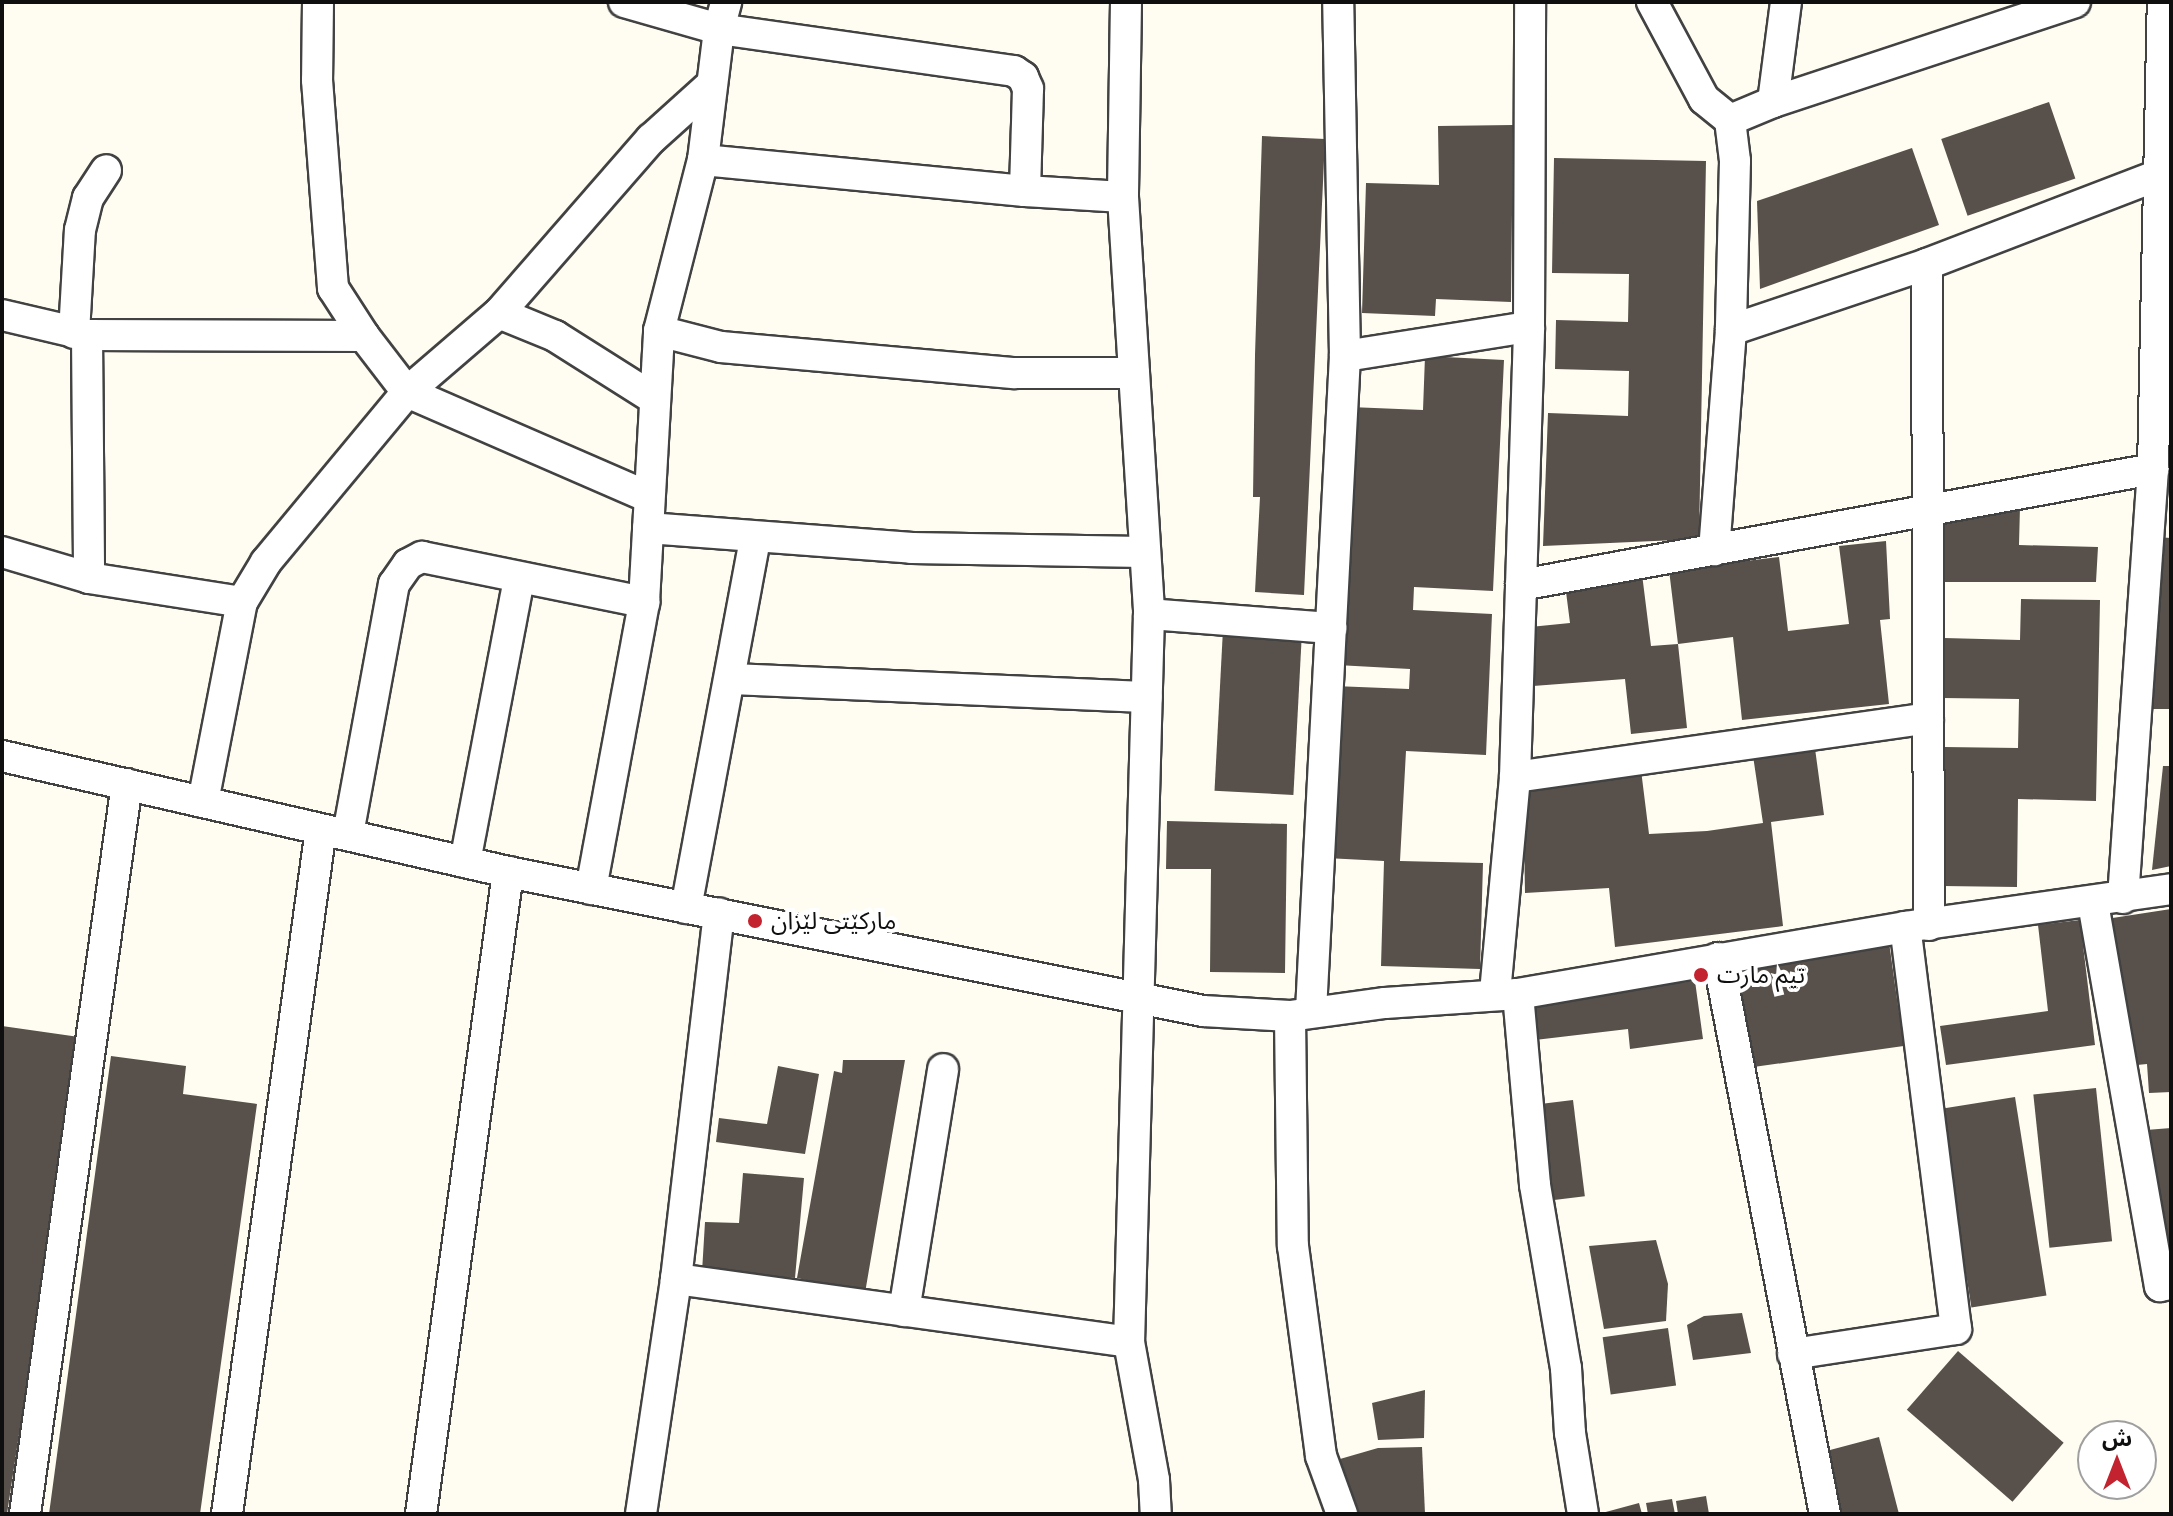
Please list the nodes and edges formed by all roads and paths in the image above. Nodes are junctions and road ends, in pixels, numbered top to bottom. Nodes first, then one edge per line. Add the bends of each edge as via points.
1 (318, 2) edge
2 (624, 2) edge
3 (1126, 2) edge
4 (1338, 2) edge
5 (1530, 2) edge
6 (1652, 2) edge
7 (1786, 2) edge
8 (2075, 2) edge
9 (2163, 2) edge
10 (722, 15) edge
11 (711, 85) junction
12 (1773, 102) junction
13 (1730, 120) junction
14 (703, 160) junction
15 (106, 170) dead end
16 (2162, 174) junction
17 (1025, 191) junction
18 (1123, 197) junction
19 (1927, 264) junction
20 (2162, 312) edge
21 (499, 313) junction
22 (3, 318) edge
23 (1529, 327) junction
24 (1731, 330) junction
25 (659, 331) junction
26 (80, 334) junction
27 (364, 336) junction
28 (1345, 356) junction
29 (1134, 373) junction
30 (407, 392) junction
31 (653, 398) junction
32 (2153, 469) junction
33 (649, 497) junction
34 (1927, 510) junction
35 (648, 528) junction
36 (755, 538) junction
37 (1714, 550) junction
38 (2, 552) edge
39 (1144, 552) junction
40 (89, 578) junction
41 (519, 579) junction
42 (1521, 585) junction
43 (242, 602) junction
44 (644, 602) junction
45 (1149, 614) junction
46 (1331, 628) junction
47 (730, 679) junction
48 (1147, 697) junction
49 (1928, 718) junction
50 (2, 756) edge
51 (1515, 777) junction
52 (127, 784) junction
53 (203, 802) junction
54 (335, 832) junction
55 (465, 862) junction
56 (508, 872) junction
57 (591, 889) junction
58 (2171, 889) edge
59 (2123, 898) junction
60 (2093, 903) junction
61 (686, 908) junction
62 (719, 914) junction
63 (1917, 926) junction
64 (1718, 958) junction
65 (1506, 993) junction
66 (1138, 999) junction
67 (1301, 1013) junction
68 (943, 1069) dead end
69 (676, 1279) junction
70 (2171, 1284) edge
71 (904, 1311) junction
72 (1129, 1342) junction
73 (1793, 1354) junction
74 (25, 1514) edge
75 (227, 1514) edge
76 (421, 1514) edge
77 (641, 1514) edge
78 (1156, 1514) edge
79 (1342, 1514) edge
80 (1583, 1514) edge
81 (1825, 1514) edge

1 - 27 street via 317,80 333,288
2 - 10 street
3 - 18 street
4 - 28 street
5 - 23 street
6 - 13 street via 1704,99
7 - 12 street
8 - 12 street
9 - 16 street
10 - 11 street
10 - 17 street via 1014,71 1028,89
11 - 14 street
11 - 21 street via 651,139
12 - 13 street
13 - 24 street via 1735,161
14 - 17 street
14 - 25 street
15 - 26 street via 88,198 80,230
16 - 19 street
16 - 20 street
17 - 18 street
18 - 29 street
19 - 24 street
19 - 34 street
20 - 32 street
21 - 30 street
21 - 31 street via 555,336
22 - 26 street
23 - 28 street
23 - 42 street
24 - 37 street
25 - 29 street via 721,347 1000,372
25 - 31 street
26 - 27 street
26 - 40 street
27 - 30 street
28 - 46 street
29 - 39 street
30 - 33 street
30 - 43 street via 266,562
31 - 33 street
32 - 34 street
32 - 59 street
33 - 35 street
34 - 37 street
34 - 49 street
35 - 36 street
35 - 44 street
36 - 39 street via 912,548
36 - 47 street
37 - 42 street
38 - 40 street
39 - 45 street
40 - 43 street
41 - 44 street
41 - 54 street via 422,557 408,564 394,584
41 - 55 street
42 - 51 street
43 - 53 street
44 - 57 street
45 - 46 street
45 - 48 street
46 - 67 street
47 - 48 street
47 - 61 street
48 - 66 street
49 - 51 street
49 - 63 street
50 - 52 street
51 - 65 street
52 - 53 street
52 - 74 street
53 - 54 street
54 - 55 street
54 - 75 street
55 - 56 street
56 - 57 street
56 - 76 street
57 - 61 street
58 - 59 street
59 - 60 street
60 - 63 street
60 - 70 street via 2160,1286
61 - 62 street
62 - 66 street
62 - 69 street
63 - 64 street
63 - 73 street via 1956,1329
64 - 65 street
64 - 73 street
65 - 67 street
65 - 80 street via 1566,1368
66 - 67 street via 1203,1011
66 - 72 street
67 - 79 street via 1293,1246 1321,1456
68 - 71 street
69 - 71 street
69 - 77 street
71 - 72 street
72 - 78 street
73 - 81 street

